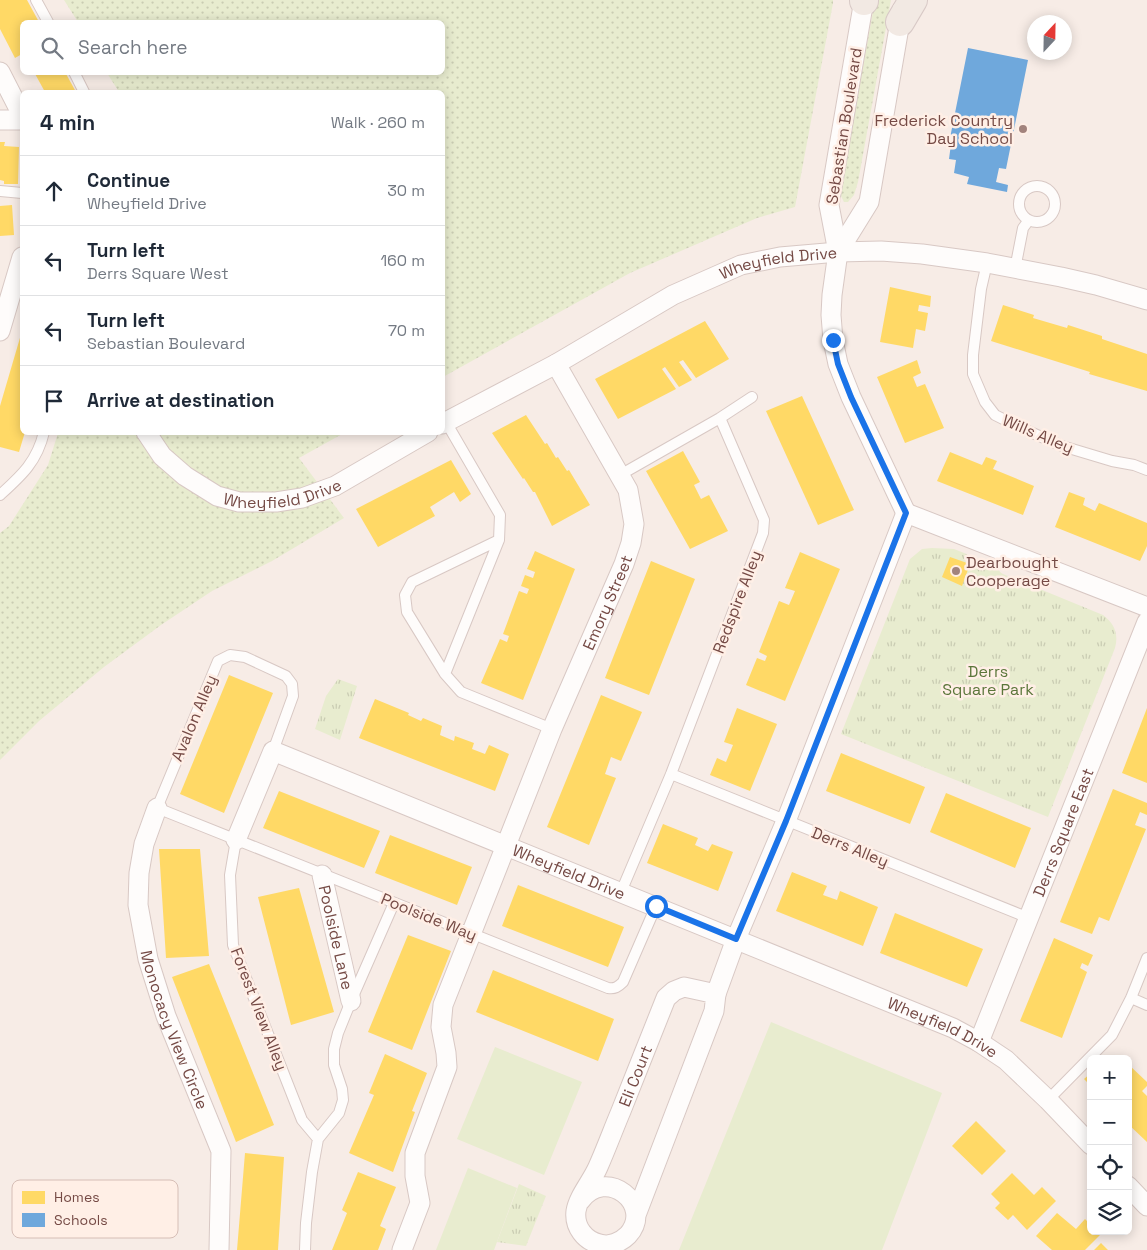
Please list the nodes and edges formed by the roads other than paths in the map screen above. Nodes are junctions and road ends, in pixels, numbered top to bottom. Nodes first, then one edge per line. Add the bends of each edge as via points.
1 (36, 0) edge
2 (864, 0) edge
3 (906, 7) edge
4 (47, 20) edge
5 (0, 72) edge
6 (76, 75) edge
7 (83, 90) edge
8 (20, 111) edge
9 (0, 120) edge
10 (20, 120) edge
11 (0, 191) edge
12 (20, 193) edge
13 (1029, 220) dead end
14 (838, 252) junction
15 (20, 262) edge
16 (987, 263) junction
17 (1015, 268) junction
18 (12, 280) edge
19 (1147, 300) edge
20 (0, 331) edge
21 (556, 364) junction
22 (752, 397) dead end
23 (720, 418) junction
24 (445, 422) edge
25 (445, 425) edge
26 (43, 435) edge
27 (148, 435) edge
28 (423, 435) edge
29 (1147, 470) edge
30 (620, 475) junction
31 (0, 495) edge
32 (906, 513) junction
33 (499, 540) junction
34 (1147, 608) edge
35 (1147, 622) edge
36 (444, 674) junction
37 (552, 729) junction
38 (273, 750) junction
39 (671, 774) junction
40 (157, 808) junction
41 (786, 821) junction
42 (236, 840) junction
43 (506, 845) junction
44 (322, 875) junction
45 (621, 892) junction
46 (394, 903) junction
47 (656, 906) junction
48 (1029, 918) junction
49 (471, 933) junction
50 (736, 939) junction
51 (1147, 958) edge
52 (716, 994) junction
53 (1131, 998) junction
54 (351, 1000) junction
55 (1147, 1005) edge
56 (979, 1042) junction
57 (1048, 1100) junction
58 (318, 1139) junction
59 (1087, 1141) edge
60 (1132, 1190) edge
61 (580, 1200) junction
62 (1147, 1206) edge
63 (636, 1215) junction
64 (219, 1250) edge
65 (305, 1250) edge
66 (402, 1250) edge

1 - 4 lane
2 - 14 street, Sebastian Boulevard via 829,205
3 - 14 street, Sebastian Boulevard via 869,202
5 - 8 street
6 - 7 lane
9 - 10 street
11 - 12 lane
13 - 17 lane via 1024,228
14 - 16 street, Wheyfield Drive via 897,252
14 - 21 street, Wheyfield Drive via 780,257 741,265 673,295
14 - 32 street, Sebastian Boulevard via 831,315 838,364
15 - 18 street
16 - 17 street, Wheyfield Drive
16 - 29 lane, Wills Alley via 981,289 973,374 985,402 995,415 1062,446
17 - 19 street, Wheyfield Drive via 1096,285
18 - 20 street
21 - 24 street, Wheyfield Drive
21 - 30 street, Emory Street
22 - 23 lane
23 - 30 lane
23 - 39 lane, Redspire Alley via 764,520 763,533
25 - 33 lane via 500,515
26 - 31 lane via 22,475
27 - 28 street, Wheyfield Drive via 162,456 185,476 217,496 239,502 276,502 302,498 335,486
30 - 37 street, Emory Street via 628,490 634,524 631,544
32 - 34 street
32 - 41 street, Eli Court
33 - 36 lane
33 - 36 lane via 412,582 405,595 407,612
35 - 48 street, Derrs Square East
36 - 37 lane via 461,692
37 - 43 street, Emory Street
38 - 40 lane, Avalon Alley via 294,696 292,684 286,676 245,657 230,655 218,661
38 - 42 street
38 - 43 street, Wheyfield Drive
39 - 41 lane, Derrs Alley
39 - 45 lane, Redspire Alley
40 - 42 lane, Poolside Way
40 - 64 street, Monocacy View Circle via 144,844 138,905 148,959 166,1016 221,1151
41 - 48 lane, Derrs Alley
41 - 50 street, Eli Court
42 - 44 lane, Poolside Way
42 - 58 lane, Forest View Alley via 230,875 233,945 302,1120
43 - 45 street, Wheyfield Drive
43 - 49 street
44 - 46 lane, Poolside Way
44 - 54 street, Poolside Lane
45 - 47 street, Wheyfield Drive
46 - 49 lane, Poolside Way
46 - 54 lane
47 - 49 lane, Poolside Way via 623,982 614,989
47 - 50 street, Wheyfield Drive
48 - 56 street, Derrs Square East
49 - 66 street via 443,1005 441,1027 447,1067 415,1153 420,1203
50 - 52 street, Eli Court
50 - 56 street, Wheyfield Drive via 917,1012
51 - 53 lane
52 - 61 street, Eli Court via 684,987 666,998 598,1169
52 - 63 street, Eli Court via 714,1011
53 - 55 lane
53 - 57 lane via 1112,1034
54 - 58 lane via 334,1049 334,1065 343,1100 338,1113
56 - 57 street, Wheyfield Drive via 1006,1060
57 - 59 street, Wheyfield Drive
58 - 65 lane
60 - 62 street
61 - 63 street via 593,1189 613,1187 623,1192
61 - 63 street, Eli Court via 576,1220 581,1233 595,1243 614,1244 627,1236

